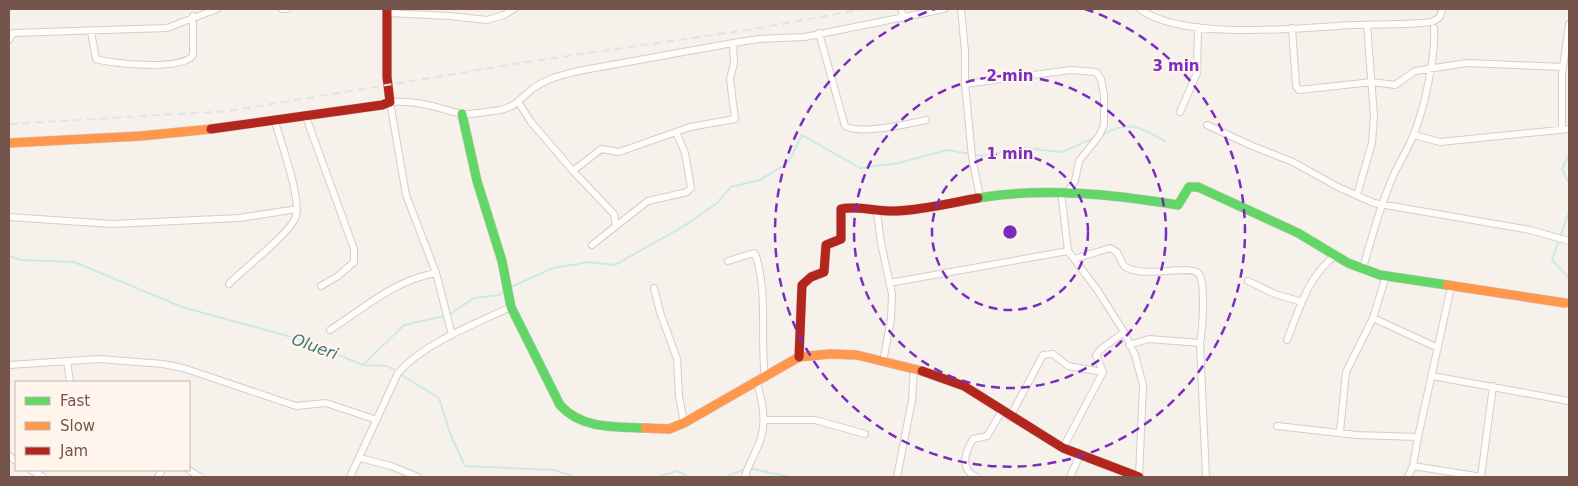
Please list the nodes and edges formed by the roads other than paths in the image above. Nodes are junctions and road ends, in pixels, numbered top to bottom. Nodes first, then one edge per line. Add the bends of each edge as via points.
1 (217, 9) edge
2 (282, 9) edge
3 (286, 9) edge
4 (514, 9) edge
5 (901, 9) edge
6 (944, 9) edge
7 (961, 9) edge
8 (1140, 9) edge
9 (1442, 9) edge
10 (386, 11) edge
11 (193, 16) junction
12 (903, 16) junction
13 (1569, 24) edge
14 (1367, 25) junction
15 (1198, 27) junction
16 (1292, 28) junction
17 (1434, 28) dead end
18 (91, 32) junction
19 (819, 33) junction
20 (9, 40) edge
21 (733, 42) junction
22 (1563, 67) junction
23 (1430, 68) junction
24 (1372, 82) junction
25 (965, 84) junction
26 (390, 102) junction
27 (519, 103) junction
28 (1180, 112) dead end
29 (462, 114) junction
30 (306, 117) junction
31 (926, 120) dead end
32 (275, 122) junction
33 (1207, 125) dead end
34 (1566, 129) edge
35 (677, 134) junction
36 (1414, 135) junction
37 (9, 143) edge
38 (573, 171) junction
39 (1064, 192) junction
40 (1357, 195) junction
41 (980, 198) junction
42 (1382, 204) junction
43 (297, 209) junction
44 (877, 212) junction
45 (9, 217) edge
46 (616, 226) junction
47 (1569, 241) edge
48 (592, 245) dead end
49 (1068, 251) junction
50 (1336, 254) junction
51 (1074, 258) junction
52 (728, 261) dead end
53 (1363, 268) junction
54 (436, 273) junction
55 (1386, 276) junction
56 (1248, 281) dead end
57 (889, 283) junction
58 (229, 284) dead end
59 (321, 286) dead end
60 (1451, 287) junction
61 (654, 288) dead end
62 (1302, 302) junction
63 (1566, 303) dead end
64 (511, 307) junction
65 (1373, 318) junction
66 (330, 330) dead end
67 (1124, 332) junction
68 (452, 335) junction
69 (1287, 340) dead end
70 (1200, 342) junction
71 (1129, 344) junction
72 (1438, 348) junction
73 (799, 357) junction
74 (67, 361) junction
75 (883, 362) junction
76 (9, 365) edge
77 (914, 368) junction
78 (1103, 372) junction
79 (1432, 376) junction
80 (761, 380) junction
81 (70, 381) edge
82 (1493, 386) junction
83 (1569, 401) edge
84 (1002, 411) junction
85 (1010, 417) junction
86 (377, 420) junction
87 (764, 420) junction
88 (684, 423) junction
89 (1277, 426) dead end
90 (1340, 432) junction
91 (865, 434) dead end
92 (1418, 438) junction
93 (1064, 448) junction
94 (1080, 456) junction
95 (360, 458) junction
96 (1413, 466) junction
97 (745, 476) edge
98 (350, 477) edge
99 (418, 477) edge
100 (897, 477) edge
101 (976, 477) edge
102 (1070, 477) edge
103 (1139, 477) edge
104 (1206, 477) edge
105 (1408, 477) edge
106 (1481, 477) edge

1 - 11 street
2 - 3 street
4 - 10 street via 487,20
5 - 12 street
6 - 12 street
7 - 25 street
8 - 15 street via 1167,21
9 - 14 street via 1437,21
10 - 26 street
11 - 18 street via 167,28
11 - 18 street via 193,55 176,63 117,64 96,59
12 - 19 street
13 - 22 street
14 - 16 street
14 - 24 street
15 - 16 street
15 - 28 street via 1197,73
16 - 24 street via 1296,86 1299,90
17 - 23 street
18 - 20 street via 13,33
19 - 21 street via 805,37
19 - 31 street via 845,126 868,129
21 - 27 street via 561,75 532,89
21 - 35 street via 734,62 730,80 734,118 690,127
22 - 23 street via 1467,63
22 - 34 street
23 - 24 street via 1412,72 1395,85
23 - 36 street
24 - 40 street via 1372,143
25 - 39 street via 1071,70 1096,72 1104,95 1104,125 1079,161 1075,181
25 - 41 street via 972,157
26 - 29 street via 433,104
26 - 30 street via 373,108
26 - 54 street via 406,195
27 - 29 street via 500,110
27 - 38 street
29 - 64 street via 477,181 502,261
30 - 32 street
30 - 59 street via 354,249 354,262
32 - 37 street via 141,136
32 - 43 street
33 - 40 street via 1293,162
34 - 36 street via 1440,142
35 - 38 street via 619,152 600,148
35 - 46 street via 690,188 687,192 648,201
36 - 42 street
38 - 46 street via 614,214
39 - 41 street
39 - 49 street
39 - 50 street via 1122,196 1173,205 1182,202 1189,188 1198,187
40 - 42 street
41 - 44 street via 903,211
42 - 47 street via 1530,230
42 - 53 street
43 - 45 street via 239,218 112,224
43 - 58 street via 296,217 286,230
44 - 57 street
44 - 73 street via 842,209 842,239 826,244 824,272 802,285
46 - 48 street
49 - 51 street
49 - 57 street
50 - 53 street
50 - 62 street via 1320,269
51 - 67 street
51 - 70 street via 1110,248 1117,252 1124,266 1138,272 1196,271 1203,286 1204,322
52 - 80 street via 747,254 756,256 764,312
53 - 55 street
54 - 66 street via 418,276 395,287
54 - 68 street
55 - 60 street
55 - 65 street
56 - 62 street
57 - 75 street via 891,320
60 - 63 street
60 - 72 street
61 - 88 street via 677,359
62 - 69 street
64 - 68 street
64 - 88 street via 552,390 568,414 583,422 612,427 669,429
65 - 72 street
65 - 90 street via 1346,372
67 - 71 street
67 - 78 street via 1104,345 1096,355
68 - 86 street via 406,363 393,383
70 - 71 street via 1149,339
70 - 104 street
71 - 103 street via 1144,385
72 - 79 street
73 - 75 street via 856,355
73 - 80 street
74 - 76 street
74 - 81 street
74 - 86 street via 99,359 163,364 296,406 326,403
75 - 77 street
77 - 84 street via 964,386
77 - 100 street via 912,400
78 - 85 street via 1068,366 1053,354 1042,355
78 - 93 street
79 - 82 street
79 - 92 street
80 - 87 street
80 - 88 street
82 - 83 street
82 - 106 street
84 - 85 street
84 - 101 street via 987,436 973,439 966,451 965,467
85 - 93 street
86 - 95 street
87 - 91 street via 815,420
87 - 97 street via 759,443
89 - 90 street
90 - 92 street
92 - 96 street
93 - 94 street
94 - 102 street
94 - 103 street
95 - 98 street
95 - 99 street
96 - 105 street
96 - 106 street

